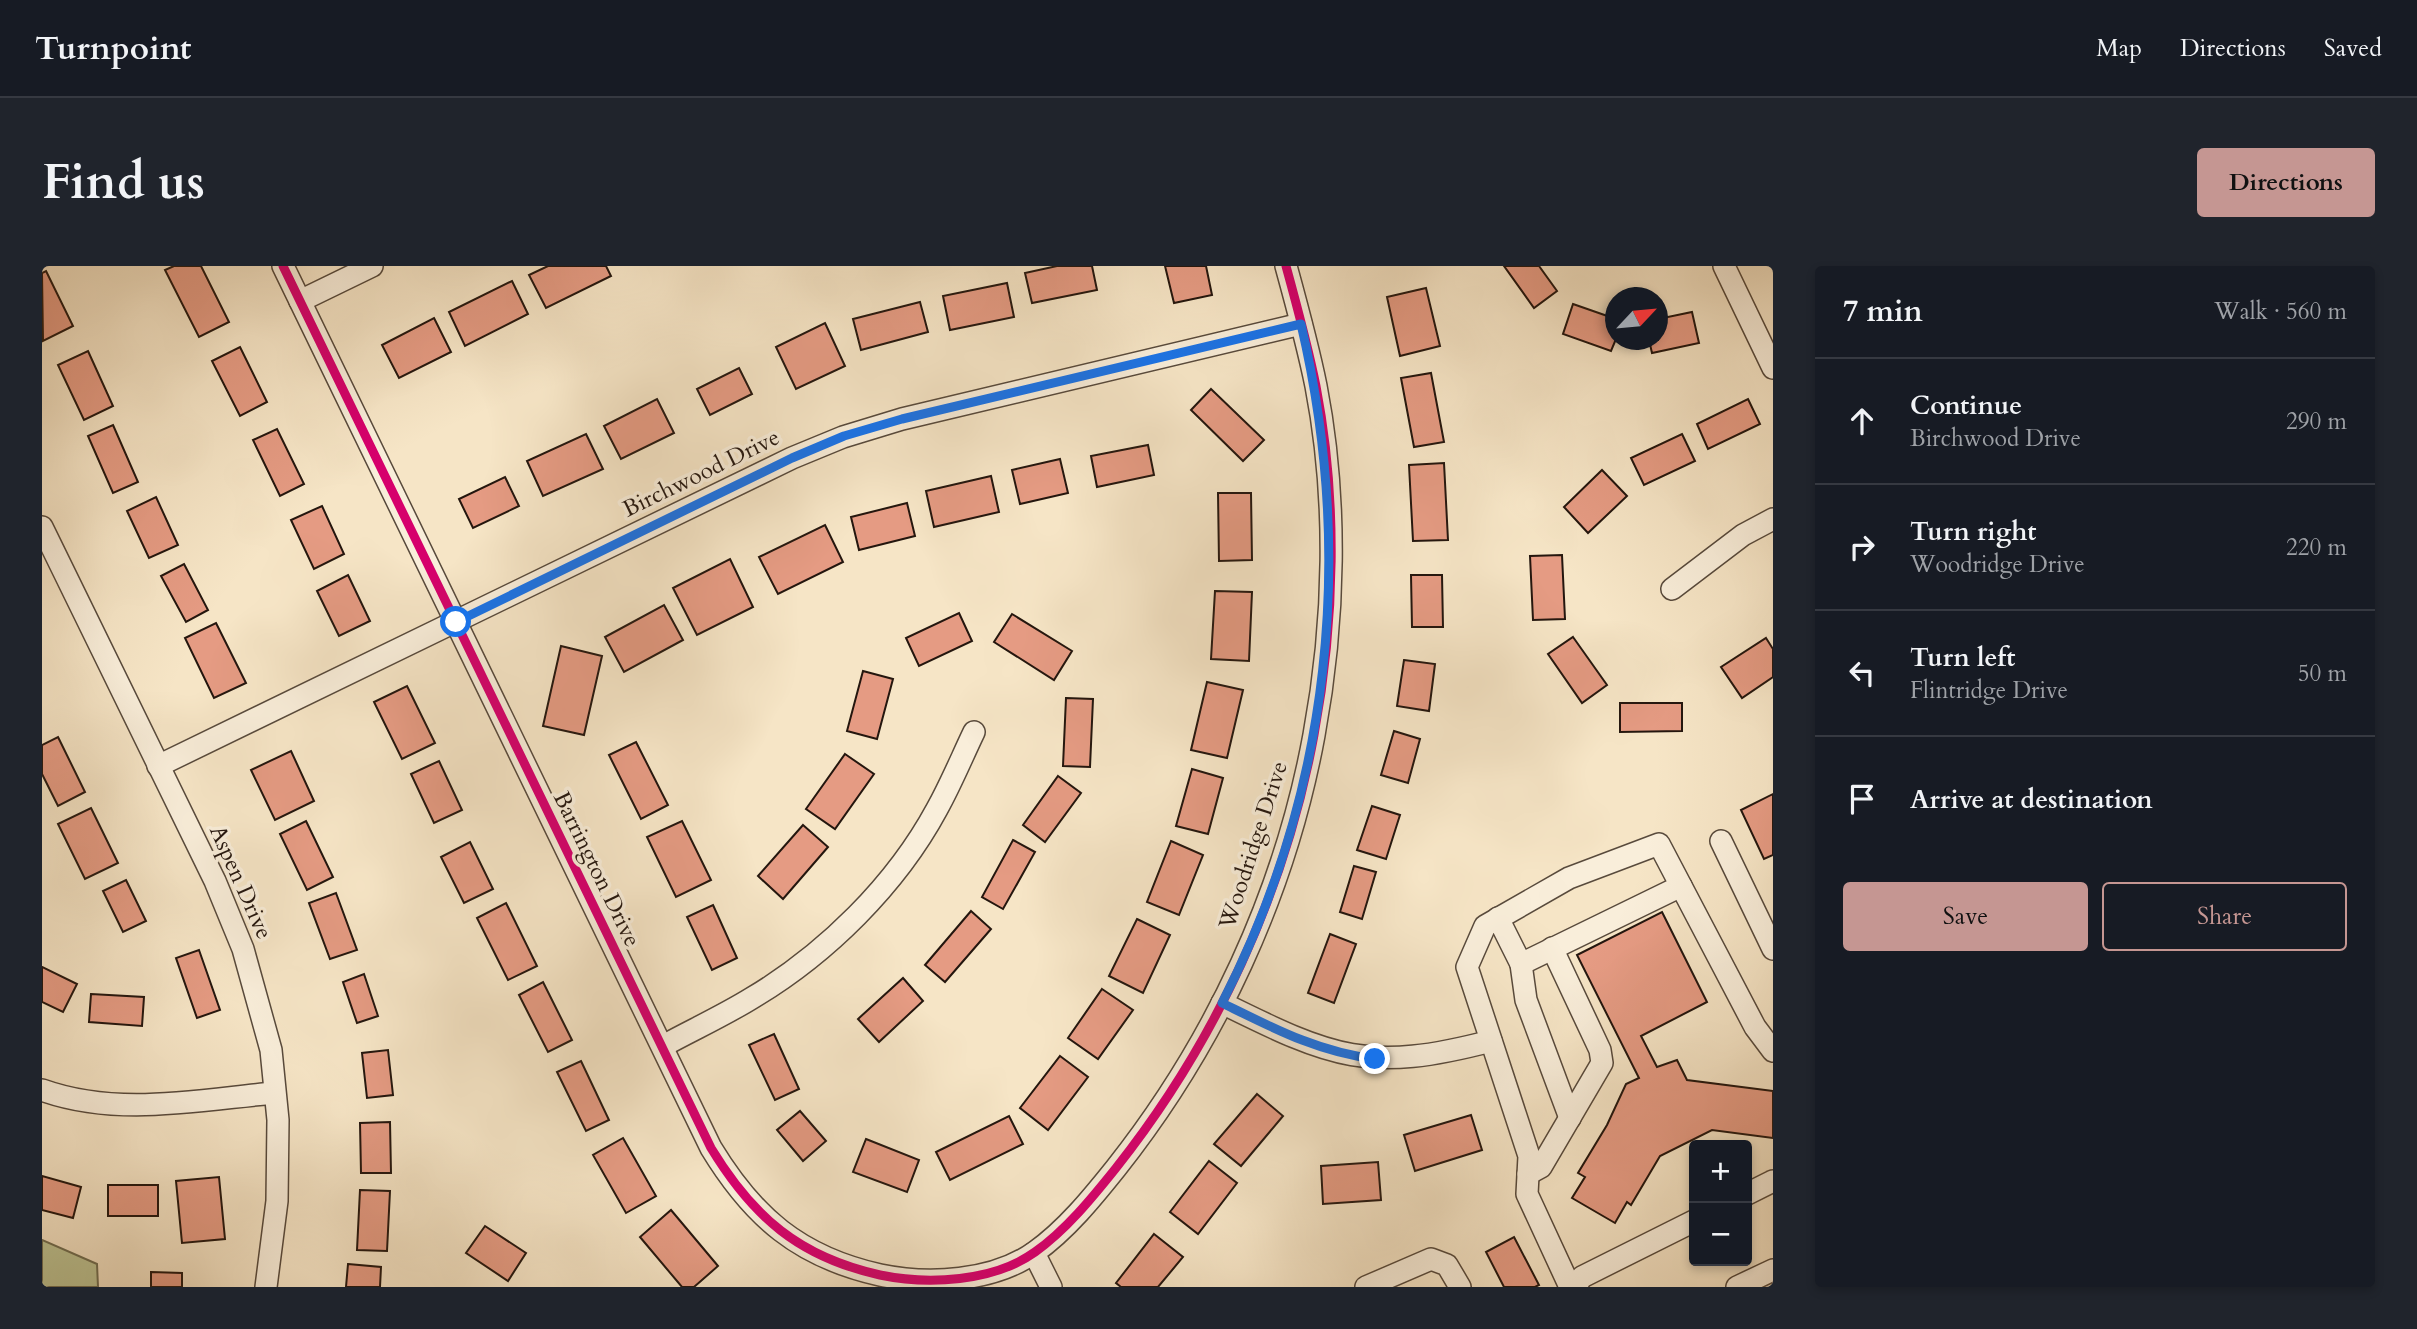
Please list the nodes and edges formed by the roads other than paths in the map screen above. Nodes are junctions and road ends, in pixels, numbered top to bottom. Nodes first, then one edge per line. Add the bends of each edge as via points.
1 (283, 266) edge
2 (372, 266) edge
3 (1286, 266) edge
4 (1724, 266) edge
5 (300, 301) junction
6 (1301, 324) junction
7 (1773, 368) edge
8 (1773, 519) edge
9 (42, 527) edge
10 (1672, 589) dead end
11 (456, 622) junction
12 (974, 732) dead end
13 (158, 766) junction
14 (1721, 841) dead end
15 (1681, 886) junction
16 (1764, 905) edge
17 (1498, 918) junction
18 (1552, 948) junction
19 (1773, 949) edge
20 (1521, 964) junction
21 (1222, 1003) junction
22 (1492, 1041) junction
23 (663, 1046) junction
24 (1773, 1051) edge
25 (42, 1090) edge
26 (274, 1093) junction
27 (1570, 1118) junction
28 (1528, 1174) junction
29 (1773, 1181) edge
30 (1752, 1192) edge
31 (1689, 1224) edge
32 (1034, 1253) junction
33 (1773, 1270) edge
34 (998, 1279) edge
35 (266, 1287) edge
36 (1051, 1287) edge
37 (1366, 1287) edge
38 (1460, 1287) edge
39 (1572, 1287) edge
40 (1737, 1287) edge

1 - 5 street, Barrington Drive
2 - 5 street
3 - 6 street, Woodridge Drive
4 - 7 street
5 - 11 street, Barrington Drive
6 - 11 street, Birchwood Drive via 844,436
6 - 21 street, Woodridge Drive via 1316,388 1328,477 1327,634 1314,734 1294,821 1263,912
8 - 10 street via 1743,535
9 - 13 street, Aspen Drive
11 - 13 street, Birchwood Drive
11 - 23 street, Barrington Drive
12 - 23 street via 930,820 883,886 850,921 818,951 752,998
13 - 26 street, Aspen Drive via 243,949 266,1028
14 - 16 street
15 - 17 street via 1659,844 1569,878
15 - 18 street
15 - 24 street via 1755,1027
16 - 19 street
17 - 20 street
17 - 22 street via 1485,926 1467,967
18 - 20 street
18 - 27 street via 1602,1063
20 - 27 street via 1526,1000
21 - 22 street via 1301,1042 1346,1055 1405,1059
21 - 32 street, Woodridge Drive via 1137,1142 1063,1228
22 - 28 street via 1529,1156
23 - 34 street, Barrington Drive via 731,1181 763,1217 791,1239 828,1259 890,1277
25 - 26 street via 121,1105
26 - 35 street, Aspen Drive via 278,1201
27 - 28 street via 1541,1167
28 - 39 street via 1527,1194
29 - 30 street
31 - 39 street via 1582,1277
32 - 34 street, Barrington Drive
32 - 36 street
33 - 40 street
37 - 38 street via 1431,1259 1447,1265

